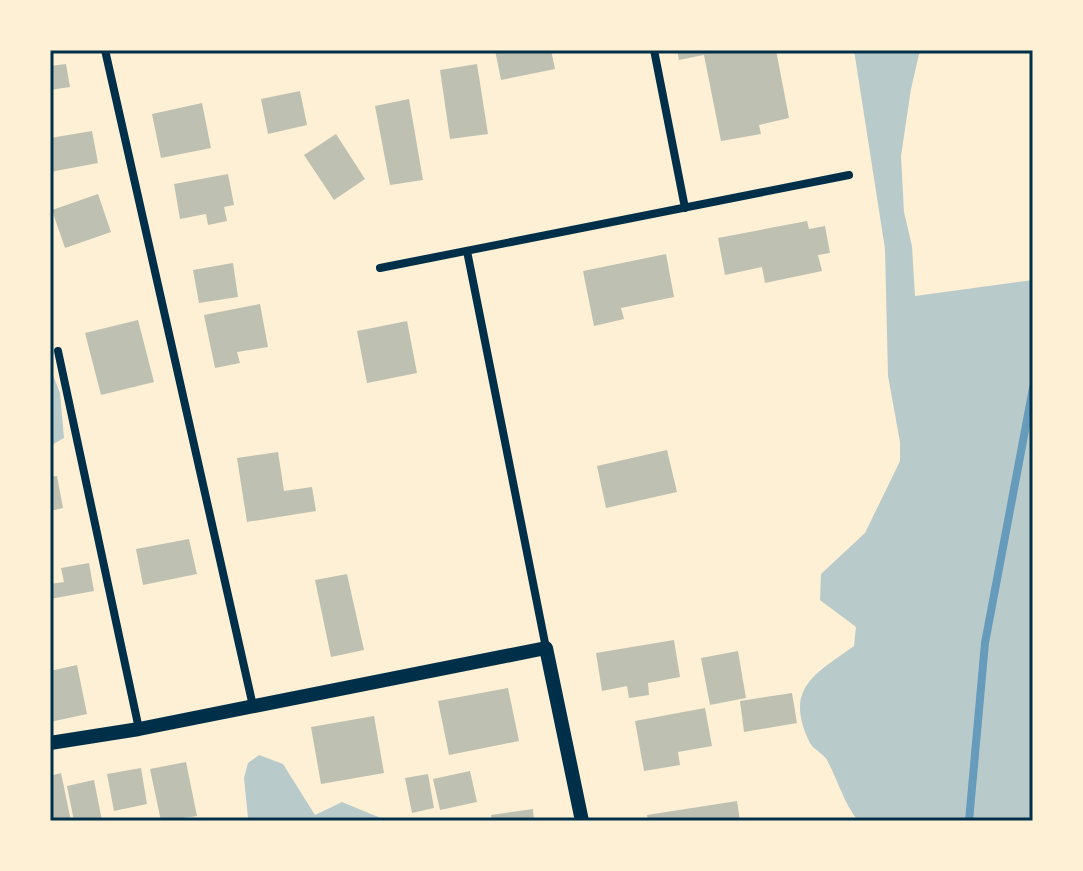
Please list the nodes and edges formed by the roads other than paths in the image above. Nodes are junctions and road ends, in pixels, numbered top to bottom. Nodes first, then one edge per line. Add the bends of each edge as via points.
1 (105, 50) edge
2 (654, 50) edge
3 (849, 175) dead end
4 (685, 208) junction
5 (467, 251) junction
6 (380, 268) dead end
7 (58, 351) dead end
8 (546, 648) junction
9 (253, 706) junction
10 (139, 729) junction
11 (50, 743) edge
12 (582, 821) edge

1 - 9 street
2 - 4 street
3 - 4 street
4 - 5 street
5 - 6 street
5 - 8 street
7 - 10 street
8 - 9 street
8 - 12 street
9 - 10 street
10 - 11 street

